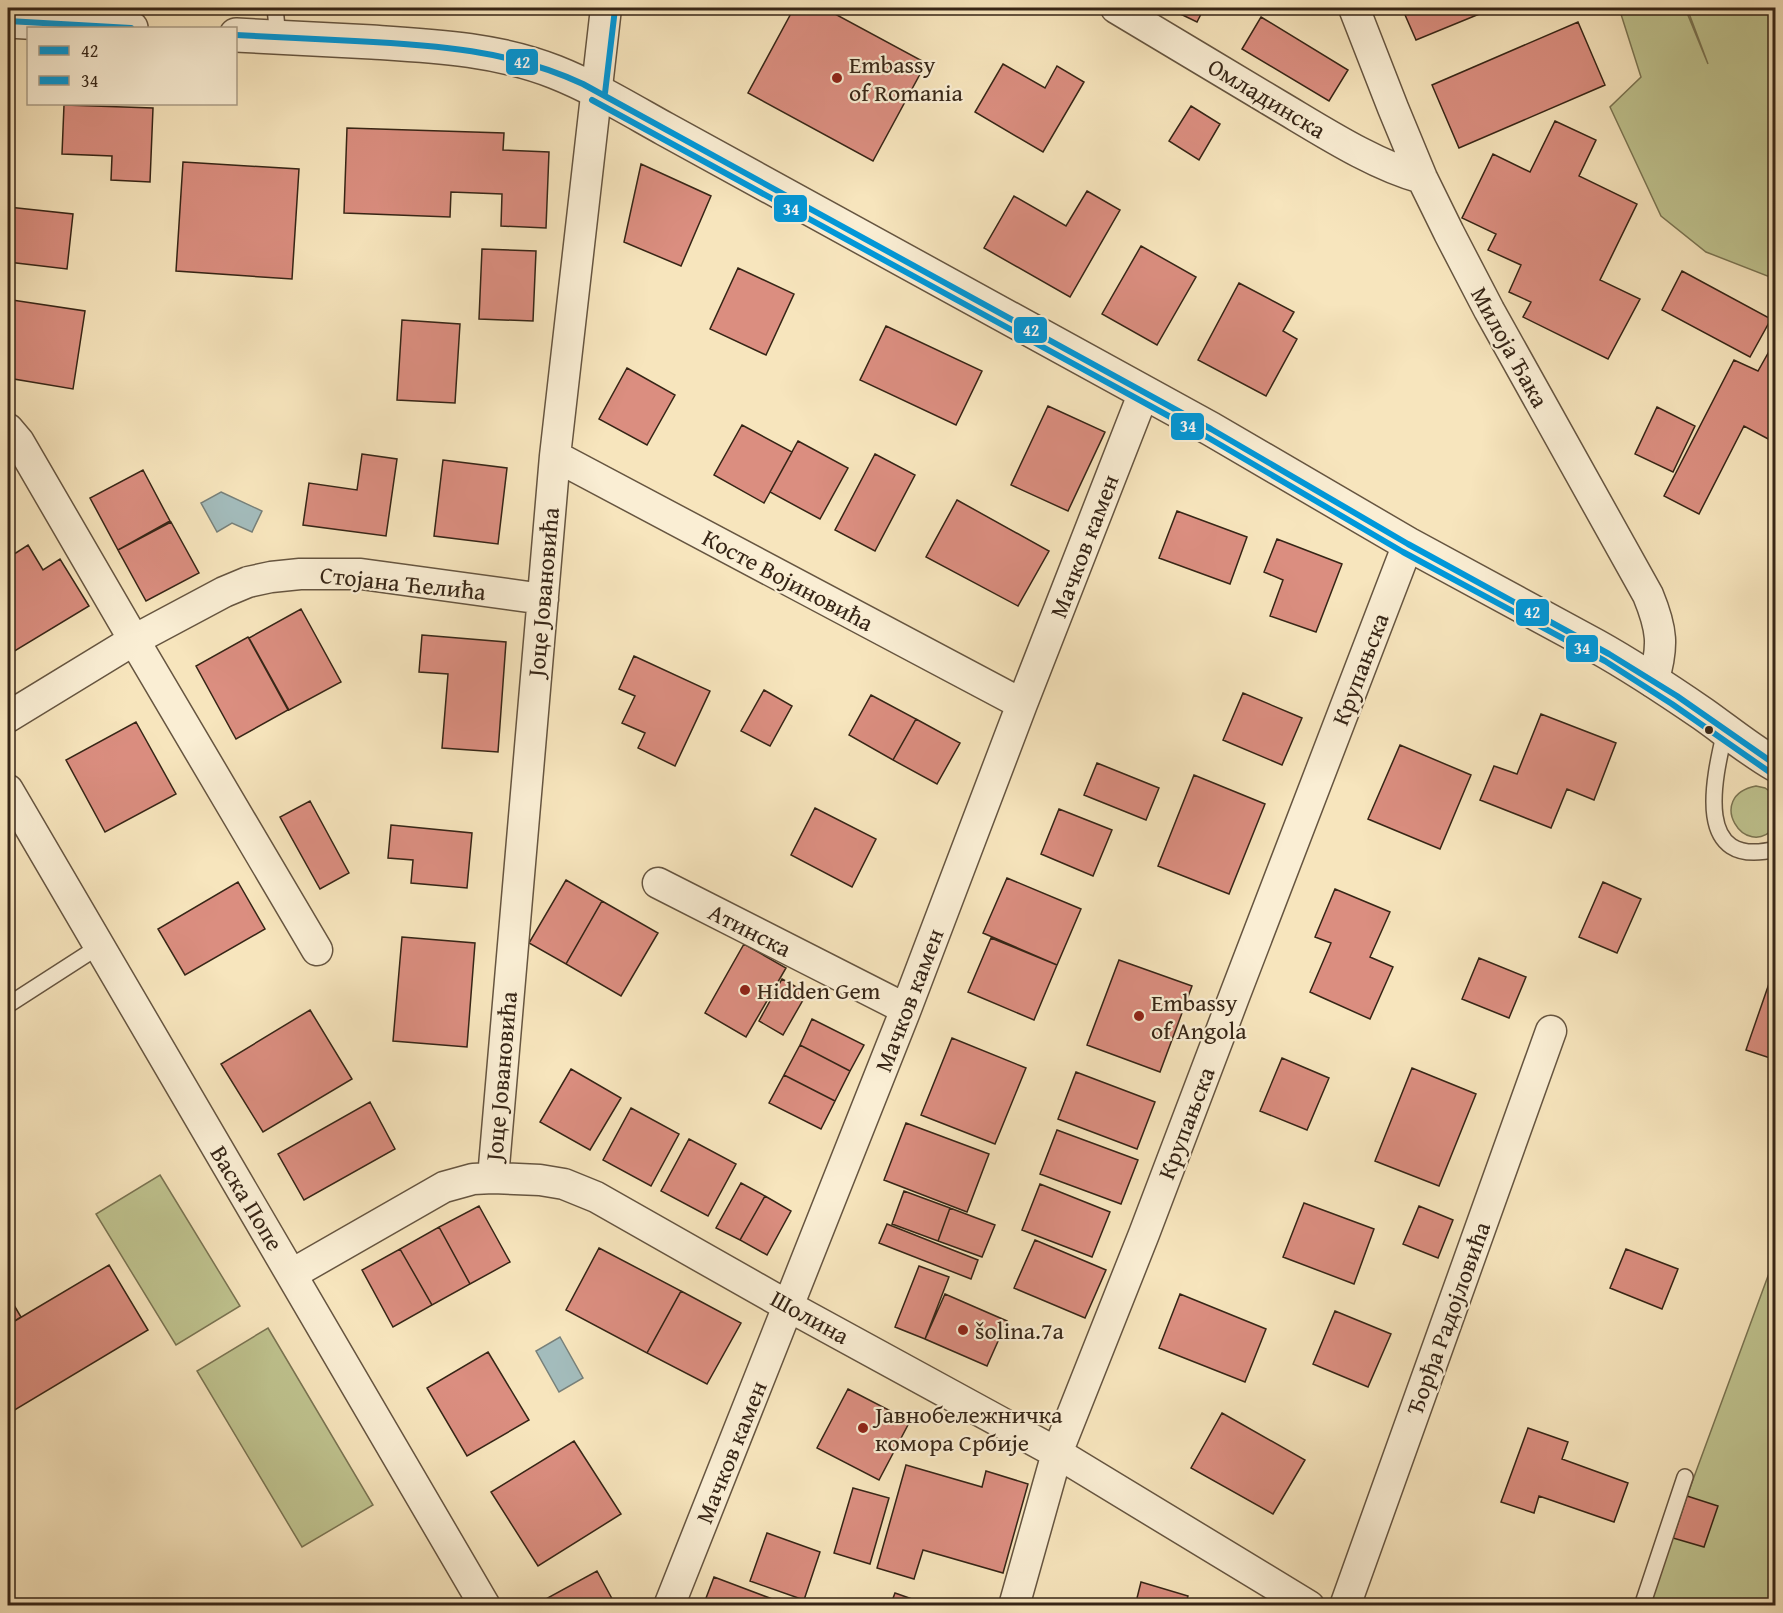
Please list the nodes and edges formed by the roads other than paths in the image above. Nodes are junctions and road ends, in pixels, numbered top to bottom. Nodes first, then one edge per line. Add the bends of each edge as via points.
1 (606, 8) edge
2 (1116, 8) edge
3 (1354, 8) edge
4 (8, 21) edge
5 (276, 22) edge
6 (113, 27) edge
7 (237, 34) edge
8 (596, 92) junction
9 (1422, 178) junction
10 (1144, 392) junction
11 (8, 429) edge
12 (555, 456) junction
13 (1408, 544) junction
14 (543, 599) junction
15 (134, 640) junction
16 (1653, 682) junction
17 (1022, 704) junction
18 (8, 717) edge
19 (1725, 731) junction
20 (1776, 765) edge
21 (8, 790) edge
22 (1776, 849) edge
23 (658, 883) dead end
24 (98, 946) junction
25 (317, 950) dead end
26 (8, 1005) edge
27 (906, 1009) junction
28 (1551, 1030) dead end
29 (493, 1178) junction
30 (292, 1274) junction
31 (788, 1306) junction
32 (1057, 1453) junction
33 (1685, 1477) dead end
34 (485, 1605) edge
35 (669, 1605) edge
36 (1014, 1605) edge
37 (1309, 1605) edge
38 (1346, 1605) edge
39 (1642, 1605) edge

1 - 8 street, Јоце Јовановића
2 - 9 street, Омладинска via 1318,129
3 - 9 street, Милоја Ђака
4 - 6 street
5 - 7 street
5 - 8 street via 508,58 555,72
8 - 10 street
8 - 12 street, Јоце Јовановића
9 - 16 street, Милоја Ђака via 1489,310 1648,595 1661,641
10 - 13 street
10 - 17 street, Мачков камен
11 - 15 street
12 - 14 street, Јоце Јовановића
12 - 17 street, Косте Војиновића
13 - 16 street via 1605,650
13 - 32 street, Крупањска
14 - 15 street, Стојана Ћелића via 361,574 300,574 259,580 224,592
14 - 29 street, Јоце Јовановића
15 - 18 street, Стојана Ћелића
15 - 25 street
16 - 19 street
17 - 27 street, Мачков камен
19 - 20 street
19 - 22 lane via 1715,771 1716,824 1727,842 1744,852
21 - 24 street, Васка Попе
23 - 27 street, Атинска
24 - 26 lane
24 - 30 street, Васка Попе
27 - 31 street, Мачков камен
28 - 38 street, Ђорђа Радојловића
29 - 30 street, Шолина via 444,1187
29 - 31 street, Шолина via 564,1184 596,1197
30 - 34 street, Васка Попе
31 - 32 street, Шолина
31 - 35 street, Мачков камен
32 - 36 street, Крупањска
32 - 37 street, Шолина
33 - 39 lane

